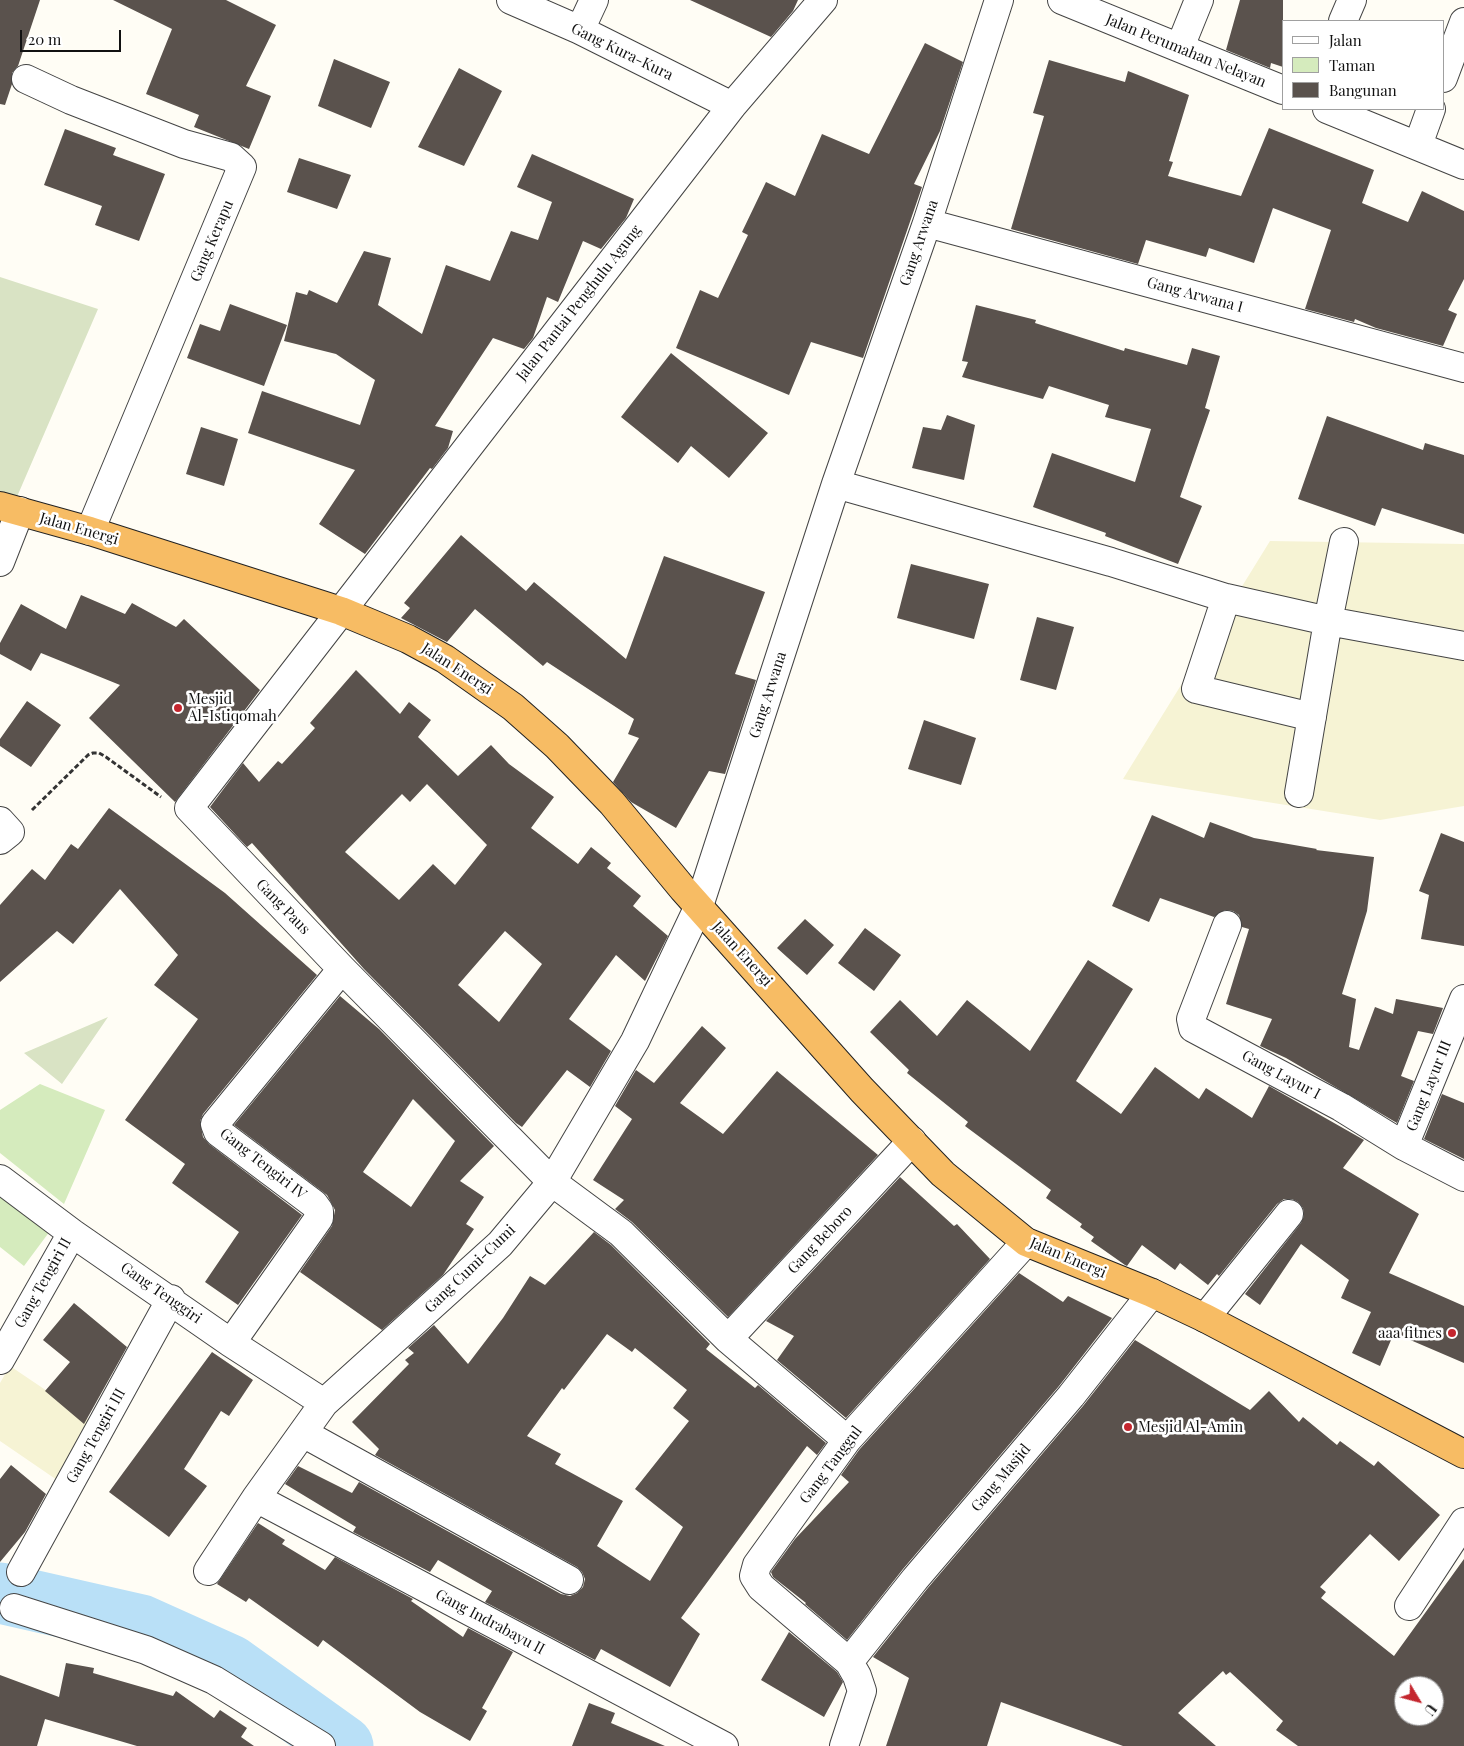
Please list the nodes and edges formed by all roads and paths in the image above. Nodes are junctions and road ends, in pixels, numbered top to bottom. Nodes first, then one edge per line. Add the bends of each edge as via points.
1 (511, 0) edge
2 (594, 0) edge
3 (823, 0) edge
4 (999, 0) edge
5 (1062, 0) edge
6 (1199, 0) edge
7 (1352, 0) edge
8 (1343, 20) edge
9 (1464, 22) edge
10 (580, 30) junction
11 (1180, 47) junction
12 (1444, 75) edge
13 (26, 79) dead end
14 (1282, 90) edge
15 (732, 106) junction
16 (1330, 110) edge
17 (1431, 110) edge
18 (1418, 145) junction
19 (1464, 165) edge
20 (927, 223) junction
21 (1464, 368) edge
22 (836, 484) junction
23 (10, 509) edge
24 (90, 531) junction
25 (1344, 542) dead end
26 (0, 562) edge
27 (1226, 598) junction
28 (341, 611) junction
29 (1328, 621) junction
30 (1464, 646) edge
31 (1312, 717) junction
32 (1299, 793) dead end
33 (189, 808) junction
34 (4, 831) edge
35 (700, 906) junction
36 (1227, 926) dead end
37 (342, 969) junction
38 (1464, 999) edge
39 (912, 1141) junction
40 (1404, 1146) junction
41 (1464, 1177) edge
42 (0, 1179) edge
43 (552, 1182) junction
44 (1289, 1214) dead end
45 (72, 1233) junction
46 (1026, 1242) junction
47 (1152, 1293) junction
48 (171, 1299) junction
49 (1205, 1318) junction
50 (728, 1339) junction
51 (231, 1343) junction
52 (0, 1360) edge
53 (324, 1403) junction
54 (303, 1432) junction
55 (846, 1440) junction
56 (1464, 1454) edge
57 (256, 1498) junction
58 (1464, 1522) edge
59 (208, 1571) dead end
60 (21, 1572) dead end
61 (569, 1580) dead end
62 (1409, 1606) dead end
63 (14, 1608) dead end
64 (849, 1662) junction
65 (322, 1746) edge
66 (724, 1746) edge
67 (844, 1746) edge

1 - 10 street, Gang Kura-Kura
2 - 10 street
3 - 15 street, Jalan Pantai Penghulu Agung
4 - 20 street, Gang Arwana
5 - 11 street, Jalan Perumahan Nelayan
6 - 11 street
7 - 8 street
9 - 12 street
10 - 15 street, Gang Kura-Kura
11 - 14 street, Jalan Perumahan Nelayan
13 - 24 street, Gang Kerapu via 184,144 231,158 242,167
15 - 28 street, Jalan Pantai Penghulu Agung
16 - 18 street
17 - 18 street
18 - 19 street
20 - 21 street, Gang Arwana I
20 - 22 street, Gang Arwana
22 - 27 street
22 - 35 street, Gang Arwana
23 - 24 highway, Jalan Energi
23 - 26 street
24 - 28 highway, Jalan Energi
25 - 29 street
27 - 29 street
27 - 31 street via 1196,689
28 - 33 street
28 - 35 highway, Jalan Energi via 408,639 445,659 534,724 612,803
29 - 30 street
29 - 31 street
31 - 32 street
33 - 34 path via 162,798 106,757 93,753
33 - 37 street, Gang Paus
35 - 39 highway, Jalan Energi via 862,1090
35 - 43 street, Gang Cumi-Cumi via 635,1041
36 - 40 street, Gang Layur I via 1191,1019 1193,1028 1340,1107
37 - 43 street, Gang Paus
37 - 51 street, Gang Tengiri IV via 215,1124 218,1132 319,1211 319,1218
38 - 40 street, Gang Layur III
39 - 46 highway, Jalan Energi via 943,1174
39 - 50 street, Gang Beboro
40 - 41 street, Gang Layur I
42 - 45 street, Gang Tenggiri
43 - 50 street, Gang Paus via 621,1233
43 - 53 street, Gang Cumi-Cumi via 500,1244
44 - 49 street
45 - 48 street, Gang Tenggiri
45 - 52 street, Gang Tengiri II
46 - 47 highway, Jalan Energi
46 - 55 street, Gang Tanggul
47 - 49 highway, Jalan Energi
47 - 64 street, Gang Masjid
48 - 51 street, Gang Tenggiri
48 - 60 street, Gang Tengiri III
49 - 56 highway, Jalan Energi
50 - 55 street, Gang Paus
51 - 53 street, Gang Tenggiri
53 - 54 street, Gang Cumi-Cumi
54 - 57 street, Gang Cumi-Cumi
54 - 61 street
55 - 64 street, Gang Tanggul via 757,1565 754,1576 761,1587
57 - 59 street, Gang Cumi-Cumi
57 - 66 street, Gang Indrabayu II
58 - 62 street
63 - 65 street via 146,1650 214,1680
64 - 67 street, Gang Tanggul via 862,1691

